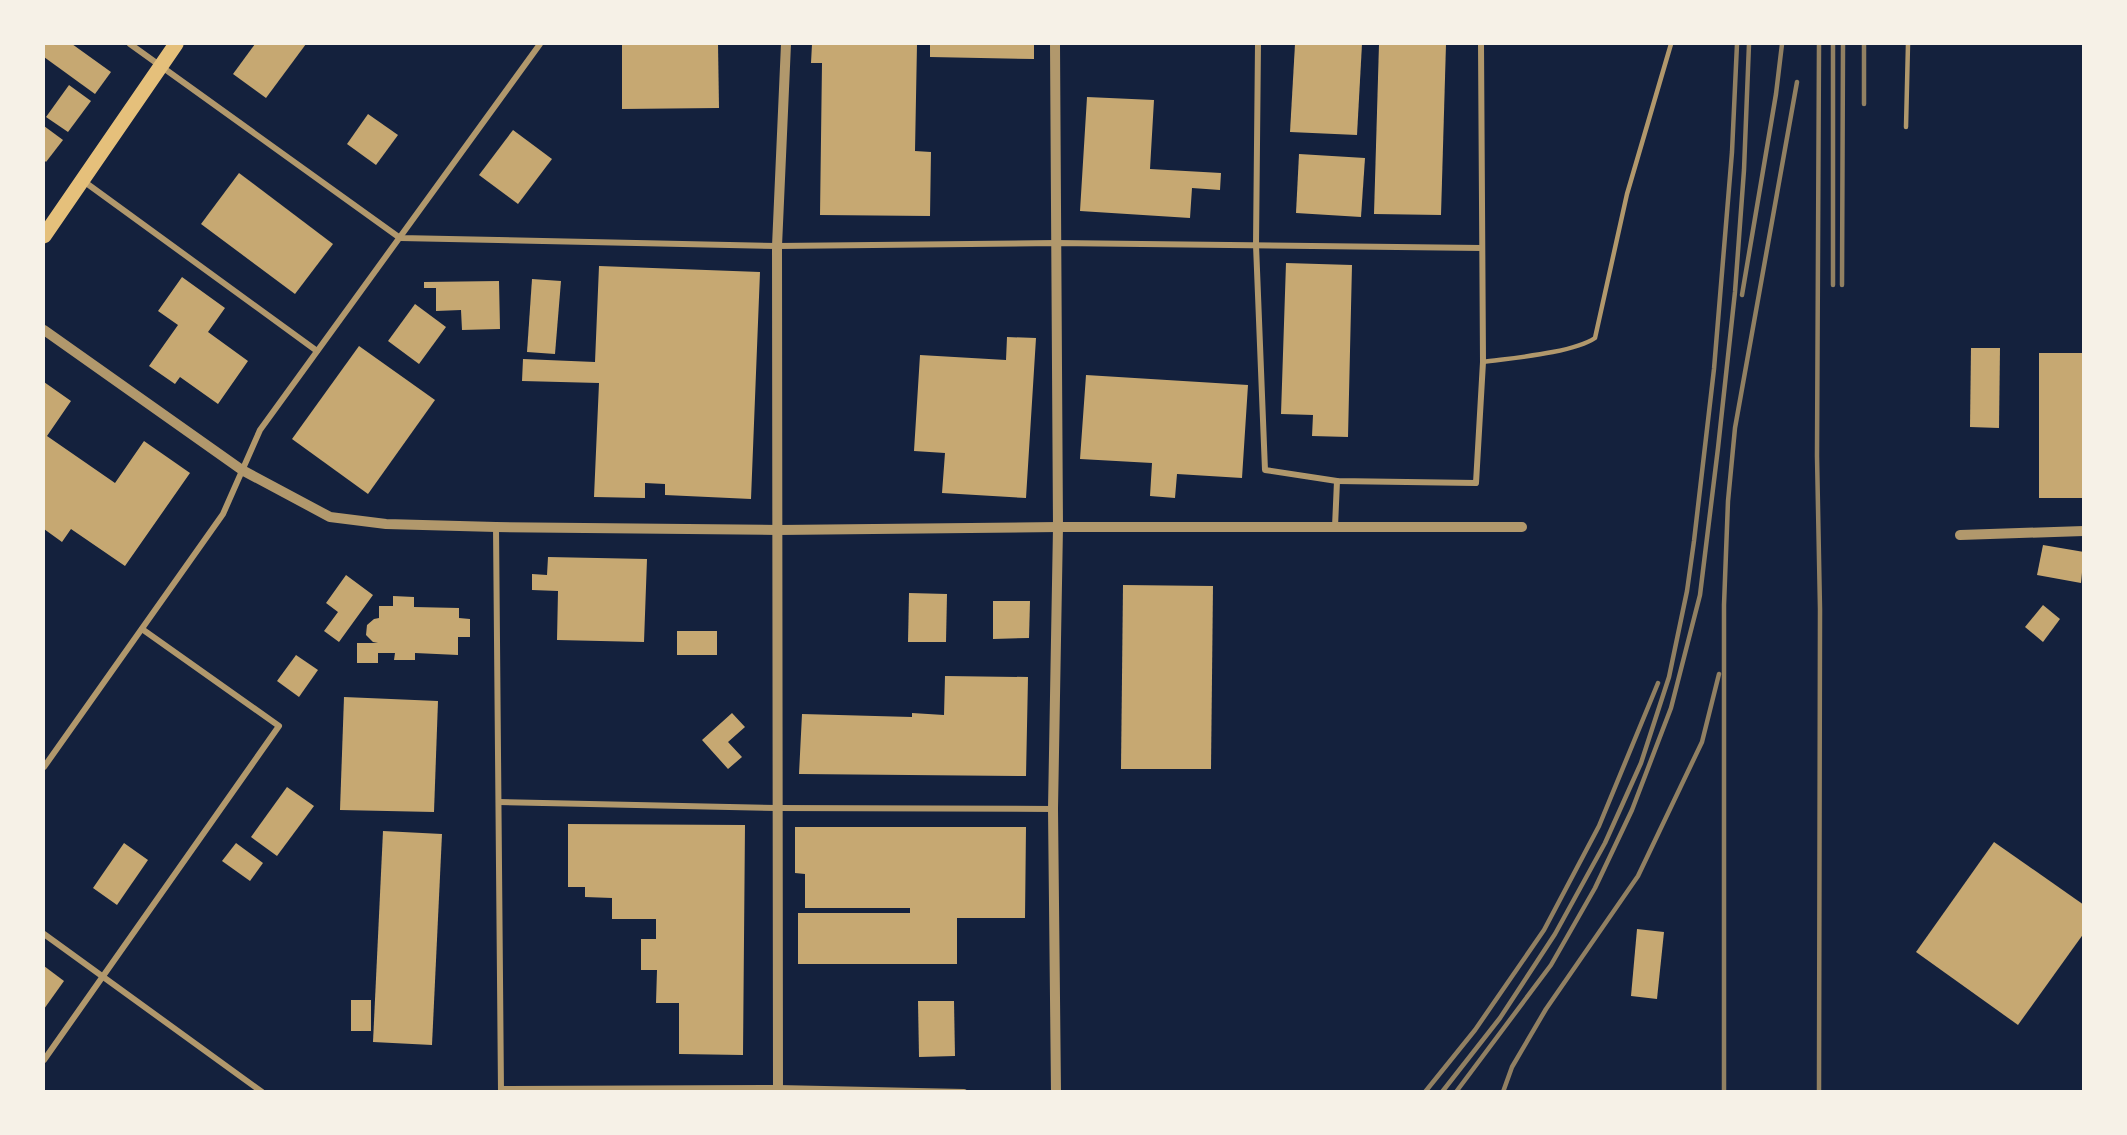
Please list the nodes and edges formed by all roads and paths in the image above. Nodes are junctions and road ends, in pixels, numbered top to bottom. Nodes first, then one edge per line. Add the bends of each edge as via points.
1 (130, 44) edge
2 (176, 44) edge
3 (540, 44) edge
4 (786, 44) edge
5 (1055, 44) edge
6 (1258, 44) edge
7 (1481, 44) edge
8 (1671, 44) edge
9 (1908, 44) edge
10 (160, 66) junction
11 (1906, 127) dead end
12 (82, 180) junction
13 (44, 236) edge
14 (400, 238) junction
15 (1056, 243) junction
16 (1256, 245) junction
17 (777, 246) junction
18 (1482, 248) junction
19 (44, 330) edge
20 (317, 351) junction
21 (1483, 362) junction
22 (242, 470) junction
23 (1337, 481) junction
24 (496, 527) junction
25 (1058, 527) junction
26 (1335, 527) junction
27 (1522, 527) dead end
28 (778, 530) junction
29 (2084, 531) edge
30 (1960, 535) dead end
31 (142, 630) junction
32 (44, 767) edge
33 (499, 802) junction
34 (776, 808) junction
35 (1053, 809) junction
36 (44, 934) edge
37 (102, 976) junction
38 (44, 1060) edge
39 (501, 1090) edge
40 (778, 1090) edge
41 (262, 1092) edge
42 (964, 1092) edge
43 (1056, 1092) edge

1 - 10 street
2 - 10 main road
3 - 14 street
4 - 17 street
5 - 15 street
6 - 16 street
7 - 18 street
8 - 21 lane via 1627,194 1594,338 1541,353
9 - 11 lane
10 - 12 main road
10 - 14 street
12 - 13 main road
12 - 20 street
14 - 17 street
14 - 20 street
15 - 16 street
15 - 17 street
15 - 25 street
16 - 18 street
16 - 23 street via 1265,470
17 - 28 street
18 - 21 street
19 - 22 street
20 - 22 street via 260,430
21 - 23 street via 1476,483
22 - 24 street via 330,517 386,524
22 - 31 street via 223,514
23 - 26 street
24 - 28 street
24 - 33 street
25 - 26 street
25 - 28 street
25 - 35 street
26 - 27 street
28 - 34 street
29 - 30 street
31 - 32 street
31 - 37 street via 279,726
33 - 34 street
33 - 39 street
34 - 35 street
34 - 40 street
35 - 43 street
36 - 37 street
37 - 38 street
37 - 41 street
39 - 40 street
40 - 42 street

